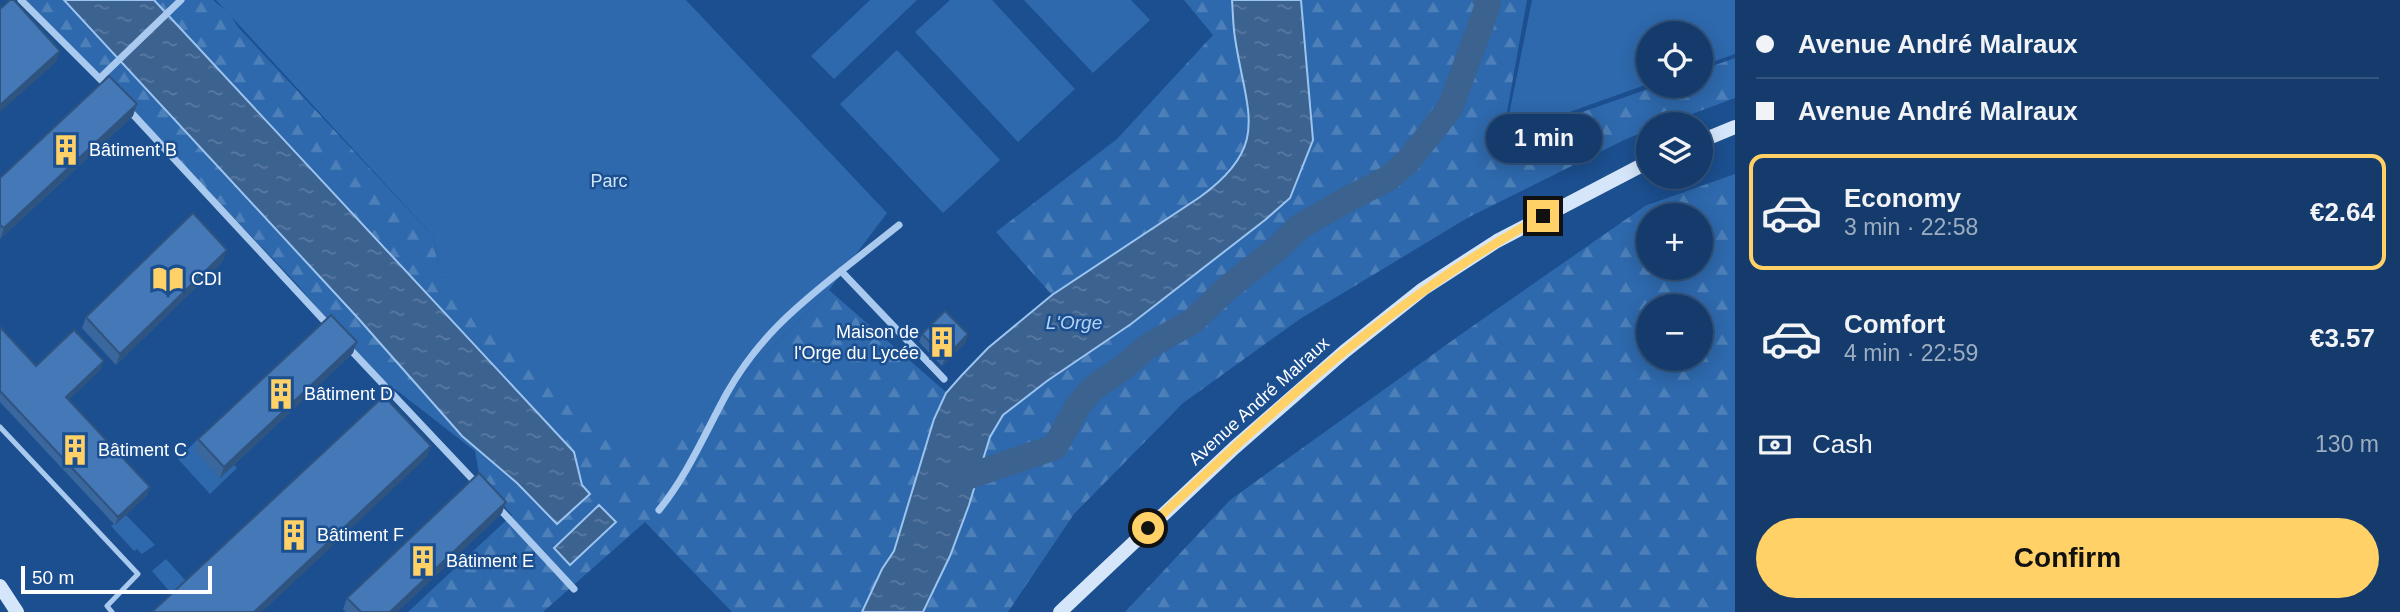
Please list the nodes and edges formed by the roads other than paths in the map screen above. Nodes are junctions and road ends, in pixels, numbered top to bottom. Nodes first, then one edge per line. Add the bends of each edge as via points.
1 (21, 0) edge
2 (181, 0) edge
3 (100, 78) junction
4 (1735, 127) edge
5 (1713, 136) edge
6 (1636, 168) edge
7 (898, 225) dead end
8 (841, 271) junction
9 (336, 333) edge
10 (345, 344) edge
11 (944, 379) dead end
12 (0, 427) edge
13 (659, 510) dead end
14 (0, 586) edge
15 (574, 589) dead end
16 (17, 612) edge
17 (112, 612) edge
18 (1060, 612) edge

1 - 3 street
2 - 3 street
3 - 9 street
4 - 5 main road
6 - 18 main road, Avenue André Malraux via 1497,241 1423,289 1244,439
7 - 8 street
8 - 11 street
8 - 13 street via 767,335 728,391 677,488
10 - 15 street
12 - 17 lane via 138,574 107,606
14 - 16 main road

